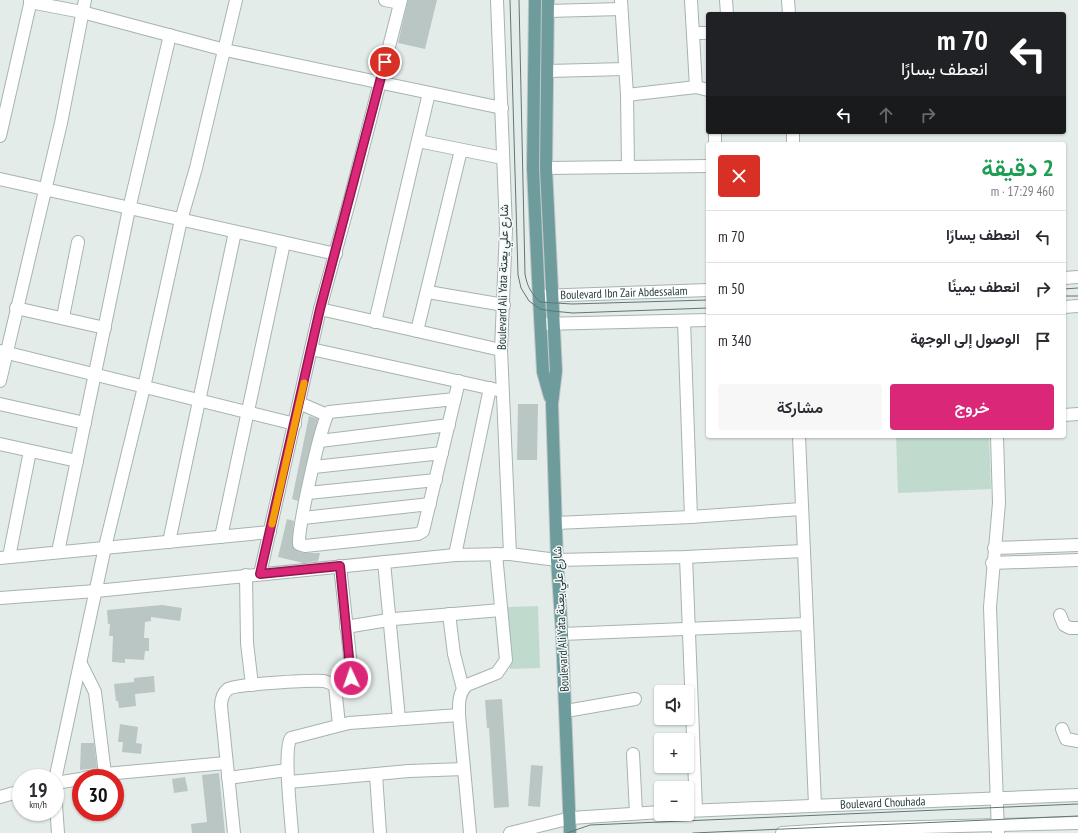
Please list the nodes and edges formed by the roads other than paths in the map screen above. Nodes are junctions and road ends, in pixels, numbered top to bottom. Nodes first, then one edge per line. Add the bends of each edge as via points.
1 (85, 0) edge
2 (235, 0) edge
3 (386, 0) edge
4 (497, 0) edge
5 (535, 0) edge
6 (691, 0) edge
7 (726, 0) edge
8 (788, 0) edge
9 (30, 1) edge
10 (400, 2) edge
11 (548, 5) edge
12 (621, 5) edge
13 (82, 12) junction
14 (727, 12) edge
15 (789, 12) edge
16 (693, 33) junction
17 (706, 33) edge
18 (170, 35) junction
19 (225, 50) junction
20 (625, 69) junction
21 (548, 71) junction
22 (380, 84) junction
23 (702, 89) edge
24 (429, 93) junction
25 (627, 95) junction
26 (502, 108) junction
27 (0, 136) edge
28 (418, 141) junction
29 (461, 150) junction
30 (503, 158) junction
31 (706, 166) edge
32 (628, 167) junction
33 (546, 168) junction
34 (0, 179) edge
35 (44, 189) junction
36 (129, 209) junction
37 (181, 220) junction
38 (235, 232) junction
39 (78, 242) dead end
40 (284, 243) junction
41 (336, 254) junction
42 (1078, 277) edge
43 (1066, 278) edge
44 (706, 290) edge
45 (428, 292) junction
46 (546, 296) junction
47 (504, 305) junction
48 (1078, 306) edge
49 (1066, 307) edge
50 (16, 308) junction
51 (320, 309) junction
52 (63, 317) junction
53 (706, 320) edge
54 (684, 321) junction
55 (375, 322) junction
56 (541, 324) junction
57 (553, 324) junction
58 (105, 328) junction
59 (417, 331) junction
60 (312, 349) junction
61 (501, 350) junction
62 (3, 352) edge
63 (95, 374) junction
64 (0, 380) edge
65 (459, 381) junction
66 (144, 387) junction
67 (496, 390) junction
68 (455, 399) junction
69 (198, 400) junction
70 (299, 403) junction
71 (0, 404) edge
72 (552, 404) junction
73 (248, 412) junction
74 (1078, 414) edge
75 (327, 415) junction
76 (1066, 415) edge
77 (85, 423) junction
78 (295, 424) junction
79 (449, 424) junction
80 (799, 438) edge
81 (997, 438) edge
82 (320, 441) junction
83 (0, 444) edge
84 (30, 451) junction
85 (442, 453) junction
86 (77, 461) junction
87 (314, 467) junction
88 (436, 480) junction
89 (308, 493) junction
90 (430, 504) junction
91 (801, 509) junction
92 (303, 518) junction
93 (691, 518) junction
94 (556, 523) junction
95 (270, 532) junction
96 (221, 537) junction
97 (169, 542) junction
98 (1078, 545) edge
99 (105, 547) junction
100 (994, 548) junction
101 (803, 551) junction
102 (58, 552) junction
103 (496, 554) junction
104 (510, 554) junction
105 (455, 555) junction
106 (5, 557) edge
107 (686, 557) junction
108 (557, 560) junction
109 (1078, 560) edge
110 (384, 562) junction
111 (992, 563) junction
112 (340, 566) junction
113 (260, 574) junction
114 (246, 575) junction
115 (96, 591) junction
116 (0, 598) edge
117 (501, 610) junction
118 (449, 614) junction
119 (1060, 615) dead end
120 (390, 620) junction
121 (806, 624) junction
122 (346, 627) junction
123 (688, 628) junction
124 (1078, 628) edge
125 (562, 634) junction
126 (81, 664) junction
127 (252, 685) junction
128 (335, 686) junction
129 (463, 689) junction
130 (635, 699) dead end
131 (566, 711) junction
132 (459, 714) junction
133 (399, 719) junction
134 (339, 725) junction
135 (1062, 729) dead end
136 (1078, 741) edge
137 (634, 754) dead end
138 (226, 763) junction
139 (58, 769) edge
140 (104, 769) edge
141 (464, 769) junction
142 (124, 772) edge
143 (376, 775) junction
144 (288, 776) junction
145 (228, 778) junction
146 (691, 781) edge
147 (12, 794) edge
148 (1078, 795) edge
149 (0, 797) edge
150 (997, 797) junction
151 (815, 805) junction
152 (694, 810) edge
153 (654, 812) edge
154 (636, 813) junction
155 (571, 818) junction
156 (57, 821) edge
157 (1078, 823) edge
158 (998, 829) edge
159 (822, 832) edge
160 (58, 833) edge
161 (234, 833) edge
162 (292, 833) edge
163 (380, 833) edge
164 (470, 833) edge
165 (510, 833) edge
166 (570, 833) edge
167 (782, 833) edge

1 - 13 street
2 - 19 street
3 - 10 street
4 - 26 street, Boulevard Ali Yata شارع علي يعتة
5 - 46 main road, Boulevard Ali Yata شارع علي يعتة via 534,168
6 - 16 street
7 - 14 street
8 - 15 street
9 - 13 street
9 - 27 street
10 - 22 street
11 - 12 street
11 - 21 main road, Boulevard Ali Yata شارع علي يعتة
12 - 20 street
13 - 18 street
13 - 35 street via 61,123
16 - 17 street
16 - 23 street
18 - 19 street
18 - 36 street
19 - 22 street
19 - 37 street
20 - 21 street
20 - 25 street
21 - 33 main road, Boulevard Ali Yata شارع علي يعتة
22 - 24 street
22 - 41 street
23 - 25 street
24 - 26 street
24 - 28 street
25 - 32 street
26 - 30 street, Boulevard Ali Yata شارع علي يعتة
28 - 29 street
28 - 55 street
29 - 30 street
29 - 45 street
30 - 47 street, Boulevard Ali Yata شارع علي يعتة via 506,229
31 - 32 street
32 - 33 street
33 - 46 main road, Boulevard Ali Yata شارع علي يعتة
34 - 35 street
35 - 36 street
35 - 50 street
36 - 37 street
36 - 58 street
37 - 38 street
37 - 66 street
38 - 40 street
38 - 69 street
39 - 52 street
40 - 41 street
40 - 73 street
41 - 51 street
42 - 43 street
44 - 46 street, Boulevard Ibn Zair Abdessalam
45 - 47 street
45 - 59 street
46 - 56 main road, Boulevard Ali Yata شارع علي يعتة
46 - 57 main road, Boulevard Ali Yata شارع علي يعتة
47 - 61 street, Boulevard Ali Yata شارع علي يعتة
48 - 49 street
50 - 52 street
50 - 62 street
51 - 55 street
51 - 60 street
52 - 58 street
53 - 54 street
54 - 57 street
54 - 93 street
55 - 59 street
56 - 57 street
56 - 72 main road, Boulevard Ali Yata شارع علي يعتة via 543,372
57 - 72 main road, Boulevard Ali Yata شارع علي يعتة via 556,371
58 - 63 street
59 - 61 street
60 - 65 street
60 - 70 street
61 - 67 street, Boulevard Ali Yata شارع علي يعتة
62 - 63 street
62 - 64 street
63 - 66 street
63 - 77 street
65 - 67 street
65 - 68 street
66 - 69 street
66 - 99 street
67 - 104 street, Boulevard Ali Yata شارع علي يعتة
67 - 105 street
68 - 75 street via 332,411
68 - 79 street
69 - 73 street
69 - 97 street
70 - 75 street
70 - 78 street
71 - 77 street
72 - 94 main road, Boulevard Ali Yata شارع علي يعتة
73 - 78 street
73 - 96 street
74 - 76 street
75 - 82 street
77 - 86 street
78 - 95 street
79 - 82 street
79 - 85 street
80 - 91 street
81 - 100 street via 999,503
82 - 87 street
83 - 84 street
84 - 86 street
84 - 106 street
85 - 87 street
85 - 88 street
86 - 102 street
87 - 89 street
88 - 89 street
88 - 90 street
89 - 92 street
90 - 92 street
90 - 92 street via 424,528 418,534 305,546 299,544
91 - 93 street
91 - 101 street
93 - 94 street
94 - 108 main road, Boulevard Ali Yata شارع علي يعتة
95 - 96 street
95 - 113 street
96 - 97 street
97 - 99 street
98 - 100 street
99 - 102 street
99 - 115 street
100 - 111 street
101 - 107 street
101 - 121 street
102 - 106 street
103 - 104 street
103 - 105 street
103 - 117 street
104 - 108 street
105 - 110 street
107 - 108 street
107 - 123 street
108 - 125 main road, Boulevard Ali Yata شارع علي يعتة
109 - 111 street
110 - 112 street
110 - 120 street
111 - 150 street via 990,606
112 - 113 street
112 - 122 street
113 - 114 street
114 - 115 street
114 - 127 street via 247,643
115 - 116 street
115 - 126 street
117 - 118 street
117 - 129 street via 506,660 497,673 477,680
118 - 120 street
118 - 129 street via 454,654
119 - 124 street via 1064,625
120 - 122 street
120 - 133 street
121 - 123 street
121 - 151 street
122 - 128 street via 351,678 345,684
123 - 125 street
123 - 146 street
125 - 131 main road, Boulevard Ali Yata شارع علي يعتة
126 - 139 street
126 - 140 street via 95,692
127 - 128 street via 319,681
127 - 138 street via 230,688 224,694 221,706
128 - 134 street
129 - 132 street
130 - 131 street
131 - 155 main road, Boulevard Ali Yata شارع علي يعتة
132 - 133 street
132 - 141 street
133 - 134 street
134 - 144 street via 291,738 288,744
135 - 136 street via 1066,739
137 - 154 street
138 - 142 street
138 - 145 street
141 - 143 street
141 - 164 street
143 - 144 street
143 - 163 street
144 - 145 street
144 - 162 street
145 - 161 street
147 - 149 street
148 - 150 street, Boulevard Chouhada
150 - 151 street, Boulevard Chouhada
150 - 158 street
151 - 152 street, Boulevard Chouhada
153 - 154 street
154 - 155 street
155 - 165 street
155 - 166 main road, Boulevard Ali Yata شارع علي يعتة
156 - 160 street
157 - 158 street
158 - 159 street
159 - 167 street

